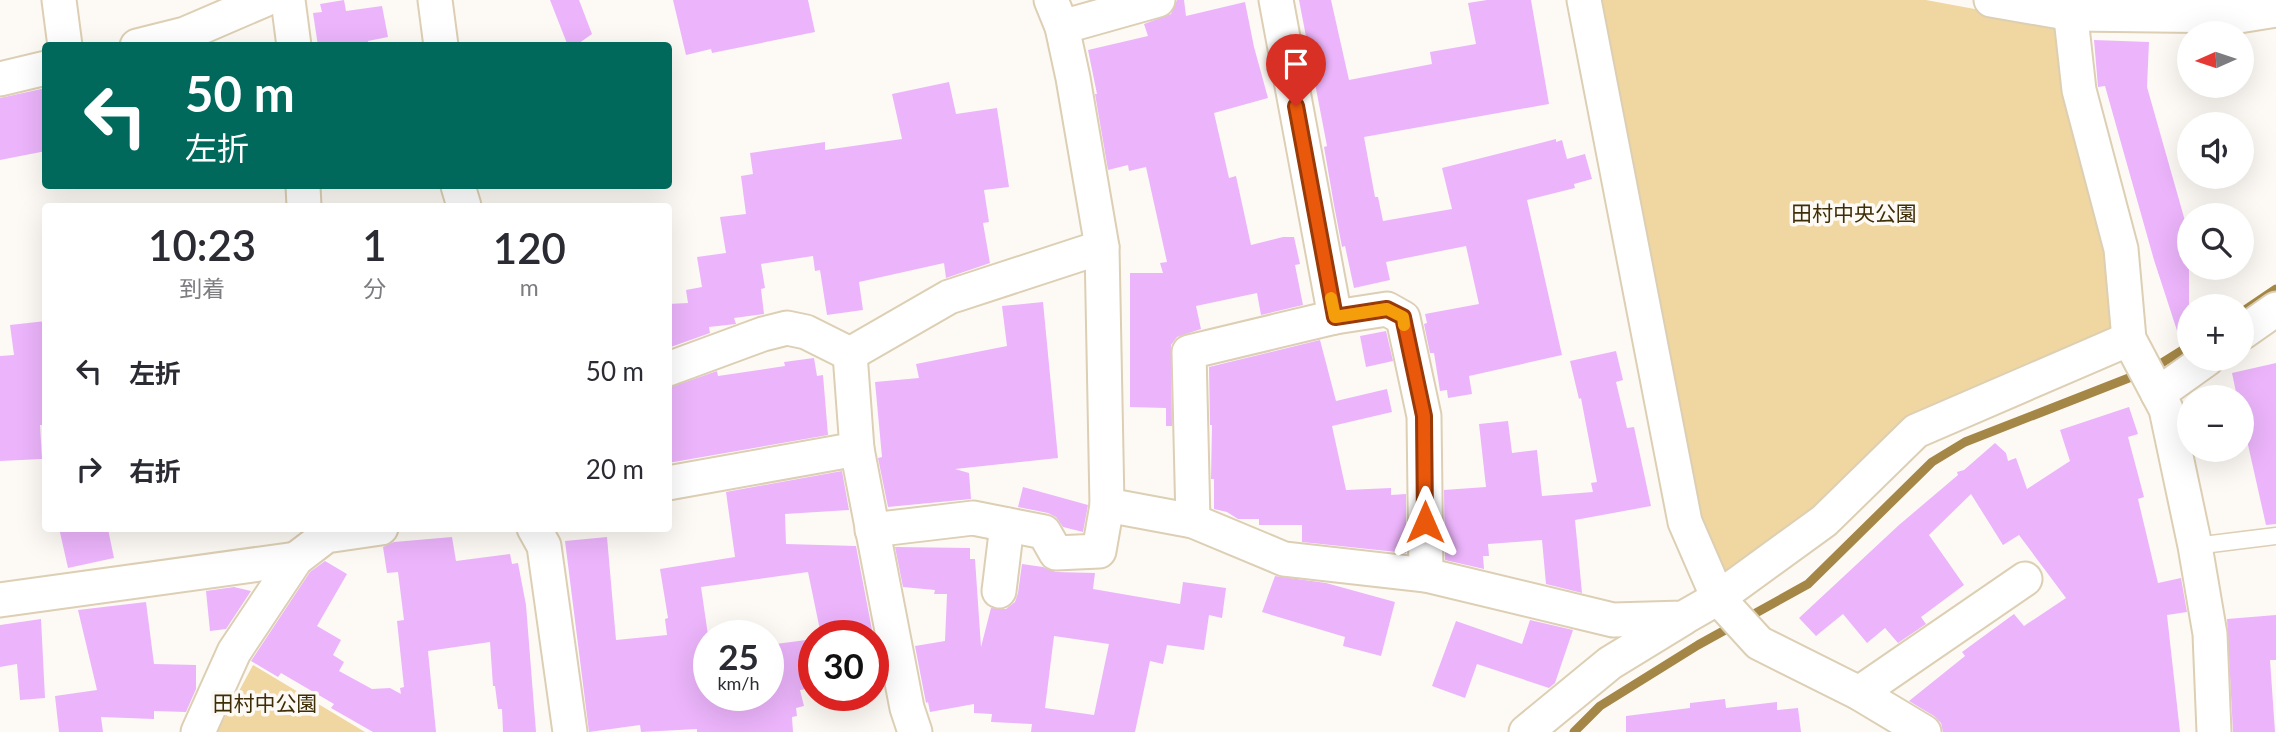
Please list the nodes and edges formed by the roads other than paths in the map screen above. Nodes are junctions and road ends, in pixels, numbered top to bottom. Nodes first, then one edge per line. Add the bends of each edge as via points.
1 (59, 0) edge
2 (264, 0) edge
3 (288, 0) edge
4 (435, 0) edge
5 (1158, 0) edge
6 (1276, 0) edge
7 (1584, 0) edge
8 (1991, 0) edge
9 (2070, 7) edge
10 (2276, 9) edge
11 (1057, 13) edge
12 (64, 42) edge
13 (153, 42) edge
14 (293, 42) edge
15 (440, 42) edge
16 (42, 69) edge
17 (0, 79) edge
18 (1102, 247) junction
19 (2276, 309) edge
20 (1335, 317) junction
21 (2254, 325) edge
22 (2132, 346) junction
23 (850, 354) junction
24 (672, 368) edge
25 (2188, 371) edge
26 (2156, 391) junction
27 (857, 449) junction
28 (672, 482) edge
29 (1107, 505) junction
30 (1193, 521) junction
31 (1007, 525) junction
32 (873, 530) junction
33 (325, 532) edge
34 (536, 532) edge
35 (2276, 536) edge
36 (2195, 546) junction
37 (296, 559) junction
38 (1426, 575) junction
39 (2025, 579) dead end
40 (999, 591) dead end
41 (1718, 598) junction
42 (0, 600) edge
43 (1683, 618) junction
44 (1859, 693) junction
45 (198, 732) edge
46 (570, 732) edge
47 (915, 732) edge
48 (1526, 732) edge
49 (1924, 732) edge
50 (2214, 732) edge

1 - 12 street
2 - 13 street via 185,34
3 - 14 street
4 - 15 street
5 - 11 street
6 - 20 street
7 - 41 street via 1685,522
8 - 9 street
9 - 10 street via 2239,16
9 - 22 street via 2080,90 2121,249
11 - 18 street
16 - 17 street
18 - 23 street via 949,297
18 - 29 street
19 - 21 street
20 - 30 street via 1189,352
20 - 38 street via 1387,309 1403,317 1424,416
22 - 26 street
22 - 41 street via 1916,431 1824,522
23 - 24 street via 806,332 787,328
23 - 27 street
25 - 26 street
26 - 36 street via 2166,409
27 - 28 street
27 - 32 street
29 - 30 street
29 - 31 street via 1099,551 1056,553 1044,533
30 - 38 street via 1284,559
31 - 32 street via 973,518
31 - 40 street
32 - 47 street
33 - 37 street
34 - 46 street via 544,546
35 - 36 lane
36 - 50 street via 2210,634
37 - 42 street
37 - 45 street via 234,652
38 - 43 street via 1613,620
39 - 44 street
41 - 43 street
41 - 44 street via 1759,643
43 - 48 street via 1610,663
44 - 49 street

